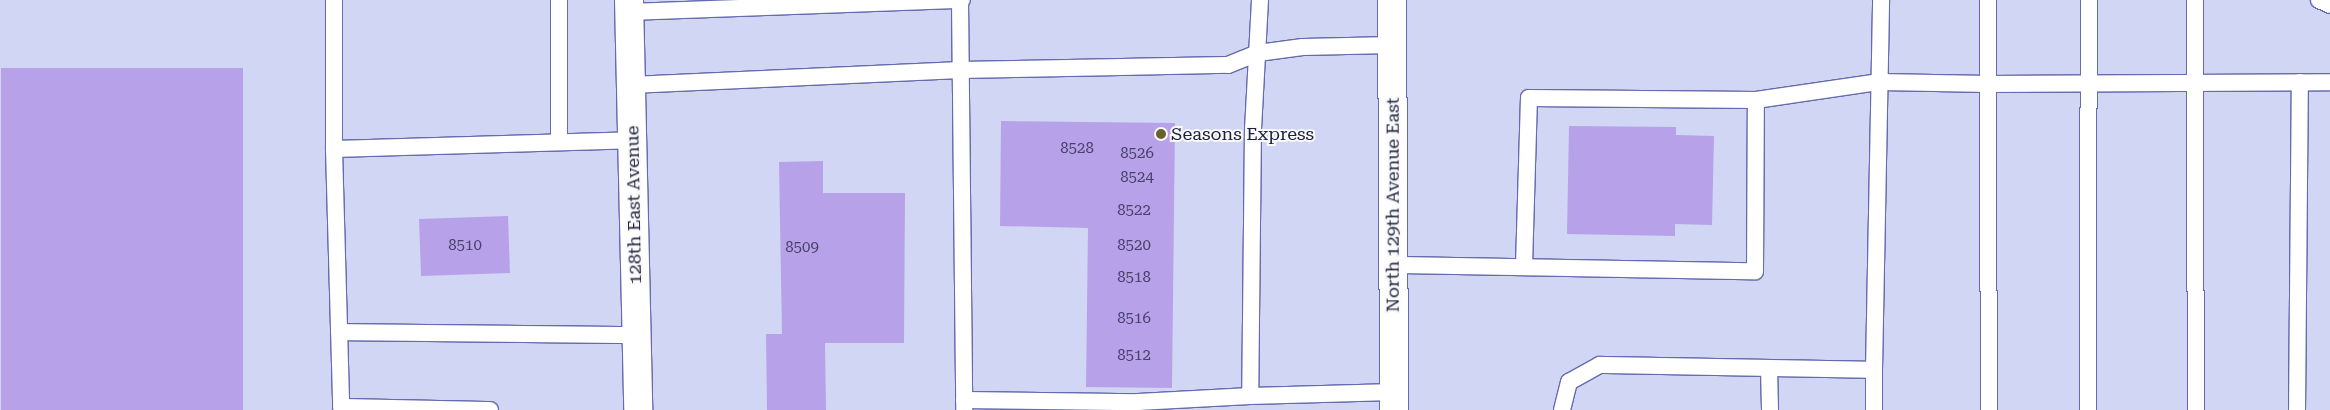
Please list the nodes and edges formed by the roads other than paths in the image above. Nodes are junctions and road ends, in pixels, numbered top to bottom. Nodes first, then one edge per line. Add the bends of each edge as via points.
1 (334, 0) edge
2 (560, 0) edge
3 (1260, 0) edge
4 (1392, 0) edge
5 (1881, 0) edge
6 (1988, 0) edge
7 (2089, 0) edge
8 (2195, 0) edge
9 (2319, 0) edge
10 (961, 1) edge
11 (2330, 5) edge
12 (630, 6) edge
13 (1392, 45) junction
14 (1258, 53) junction
15 (961, 70) junction
16 (1880, 82) junction
17 (2089, 82) junction
18 (2196, 82) junction
19 (2300, 82) junction
20 (2330, 82) edge
21 (1989, 84) junction
22 (631, 85) junction
23 (1756, 100) junction
24 (632, 140) junction
25 (560, 142) junction
26 (334, 149) junction
27 (1394, 265) junction
28 (1524, 266) junction
29 (339, 332) junction
30 (636, 335) junction
31 (1770, 368) junction
32 (1874, 370) junction
33 (1250, 396) junction
34 (1394, 401) edge
35 (964, 405) edge
36 (341, 409) edge
37 (490, 410) edge
38 (638, 410) edge
39 (1562, 410) edge
40 (1770, 410) edge
41 (1874, 410) edge
42 (1989, 410) edge
43 (2088, 410) edge
44 (2196, 410) edge
45 (2297, 410) edge

1 - 26 lane
2 - 25 lane
3 - 14 lane
4 - 13 street, North 129th Avenue East
5 - 16 lane
6 - 21 lane
7 - 17 lane
8 - 18 lane
9 - 11 lane
10 - 12 lane
10 - 15 lane
12 - 22 street, 128th East Avenue
13 - 14 lane via 1303,47
13 - 27 street, North 129th Avenue East
14 - 15 lane via 1228,65
14 - 33 lane via 1253,128
15 - 22 lane
15 - 35 lane
16 - 21 lane
16 - 23 lane
16 - 32 lane
17 - 18 lane
17 - 21 lane
17 - 43 lane
18 - 19 lane
18 - 44 lane
19 - 20 lane
19 - 45 lane
21 - 42 lane
22 - 24 street, 128th East Avenue
23 - 28 lane via 1529,98
23 - 28 lane via 1755,271
24 - 25 lane
24 - 30 street, 128th East Avenue
25 - 26 lane
26 - 29 lane
27 - 28 lane
27 - 34 street, North 129th Avenue East
29 - 30 lane
29 - 36 lane
30 - 38 street, 128th East Avenue
31 - 32 lane
31 - 39 lane via 1600,365 1569,382
31 - 40 lane
32 - 41 lane
33 - 34 lane
33 - 35 lane
36 - 37 lane

